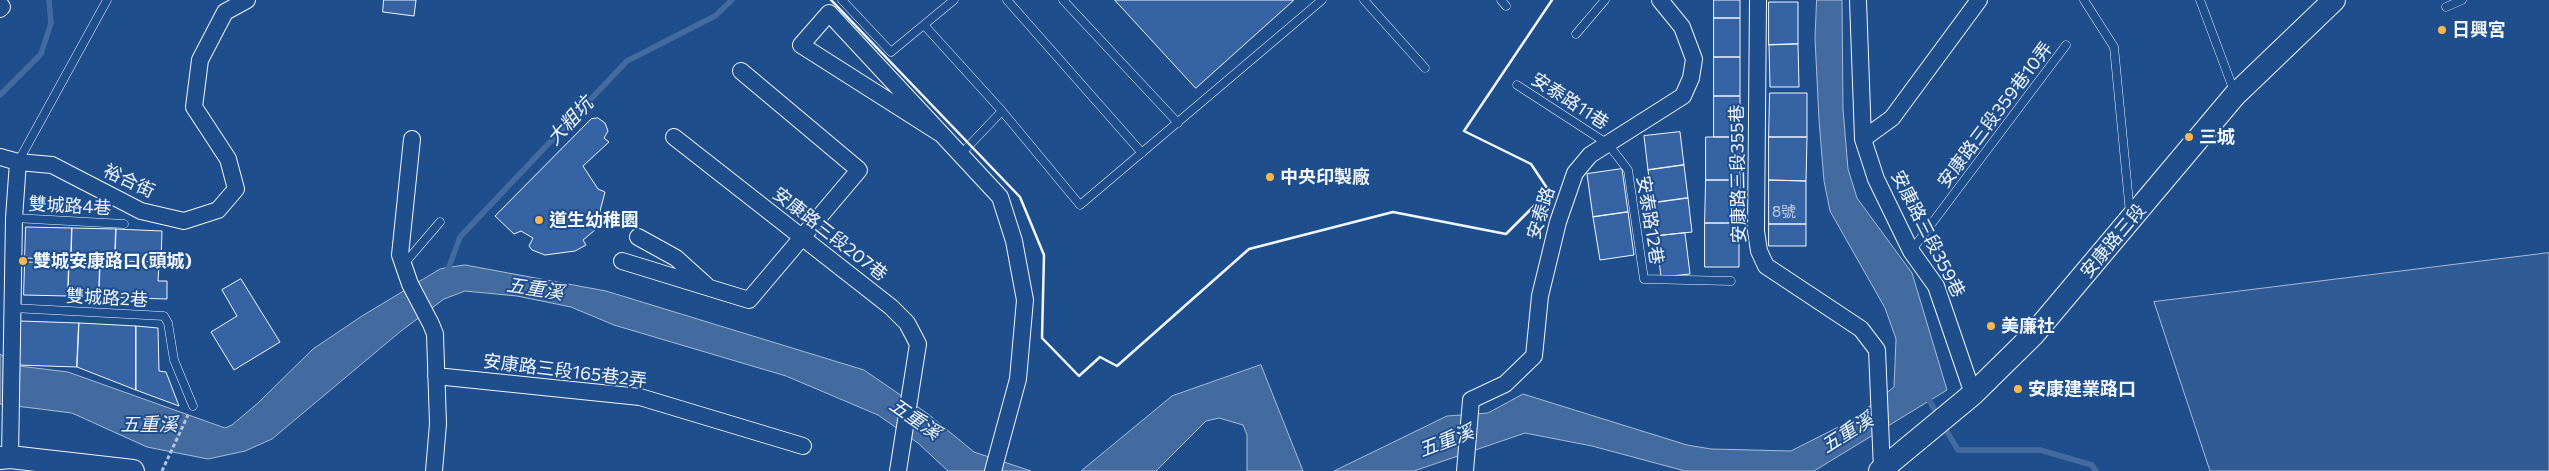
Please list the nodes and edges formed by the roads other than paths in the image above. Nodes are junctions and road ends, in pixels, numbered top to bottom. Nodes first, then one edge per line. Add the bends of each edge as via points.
1 (107, 0) edge
2 (247, 0) edge
3 (842, 0) edge
4 (954, 0) edge
5 (1007, 0) edge
6 (1063, 0) edge
7 (1322, 0) edge
8 (1364, 0) edge
9 (1606, 0) edge
10 (1660, 0) edge
11 (1758, 0) edge
12 (1858, 0) edge
13 (1980, 0) edge
14 (2084, 0) edge
15 (2200, 0) edge
16 (2334, 0) edge
17 (2462, 0) edge
18 (0, 4) edge
19 (2446, 6) dead end
20 (0, 9) edge
21 (925, 26) junction
22 (1576, 34) dead end
23 (2066, 45) dead end
24 (1425, 68) dead end
25 (741, 71) dead end
26 (1516, 85) dead end
27 (2235, 95) junction
28 (1002, 111) junction
29 (1178, 123) junction
30 (941, 134) junction
31 (674, 137) dead end
32 (1862, 138) junction
33 (412, 139) dead end
34 (1608, 144) junction
35 (1142, 153) junction
36 (961, 154) junction
37 (0, 157) edge
38 (18, 162) junction
39 (14, 218) junction
40 (2130, 221) junction
41 (440, 222) dead end
42 (124, 224) dead end
43 (638, 237) dead end
44 (803, 239) junction
45 (1911, 251) junction
46 (622, 261) dead end
47 (404, 264) junction
48 (1731, 281) dead end
49 (712, 290) junction
50 (13, 308) junction
51 (436, 376) junction
52 (1973, 394) junction
53 (193, 406) road end
54 (803, 446) dead end
55 (6, 451) edge
56 (1464, 469) edge
57 (133, 471) edge
58 (434, 471) edge
59 (898, 471) edge
60 (993, 471) edge
61 (1883, 471) edge

1 - 38 lane
2 - 38 street, 裕合街 via 224,12 200,60 194,107 228,158 236,189 218,210 184,221 158,215 142,211 52,165
3 - 21 lane via 891,52
4 - 21 lane
5 - 35 lane
6 - 29 lane
7 - 29 lane
8 - 24 lane
9 - 22 lane
10 - 34 street, 安泰路 via 1682,27 1694,59 1691,78 1683,96
11 - 61 street, 安康路三段355巷 via 1756,231 1759,251 1766,266 1861,329 1877,350
12 - 32 street, 安康路三段359巷
13 - 32 street via 1892,118
14 - 40 lane via 2114,47
15 - 27 lane
16 - 27 main road, 安康路三段
17 - 19 lane
18 - 20 street
21 - 28 lane
23 - 45 lane, 安康路三段359巷10弄
25 - 44 street via 859,170
26 - 34 lane, 安泰路11巷
27 - 40 main road, 安康路三段
28 - 35 lane via 1080,205
28 - 36 lane
29 - 35 lane
30 - 30 street via 828,13 801,45 916,118
30 - 36 street
31 - 44 street, 安康路三段207巷
32 - 45 street, 安康路三段359巷 via 1876,179
33 - 47 street via 400,255
34 - 48 lane, 安泰路12巷 via 1628,170 1644,279
34 - 56 street, 安泰路 via 1590,155 1572,181 1540,296 1534,356 1505,384 1471,400
36 - 60 street via 1000,197 1014,241 1025,300 1018,379
37 - 38 street
38 - 39 street
39 - 42 lane, 雙城路4巷
39 - 50 street
40 - 52 main road, 安康路三段 via 2033,335
41 - 47 lane
43 - 49 street via 676,258
44 - 49 street via 749,300
44 - 59 street, 安康路三段207巷 via 891,307 907,323 918,344
45 - 52 street, 安康路三段359巷 via 1936,286
46 - 49 street
47 - 51 street via 410,284 435,334
50 - 53 lane, 雙城路2巷 via 164,316 174,360
50 - 55 street
51 - 54 street, 安康路三段165巷2弄 via 640,397
51 - 58 street via 438,424
52 - 61 main road, 安康路三段
55 - 57 main road

